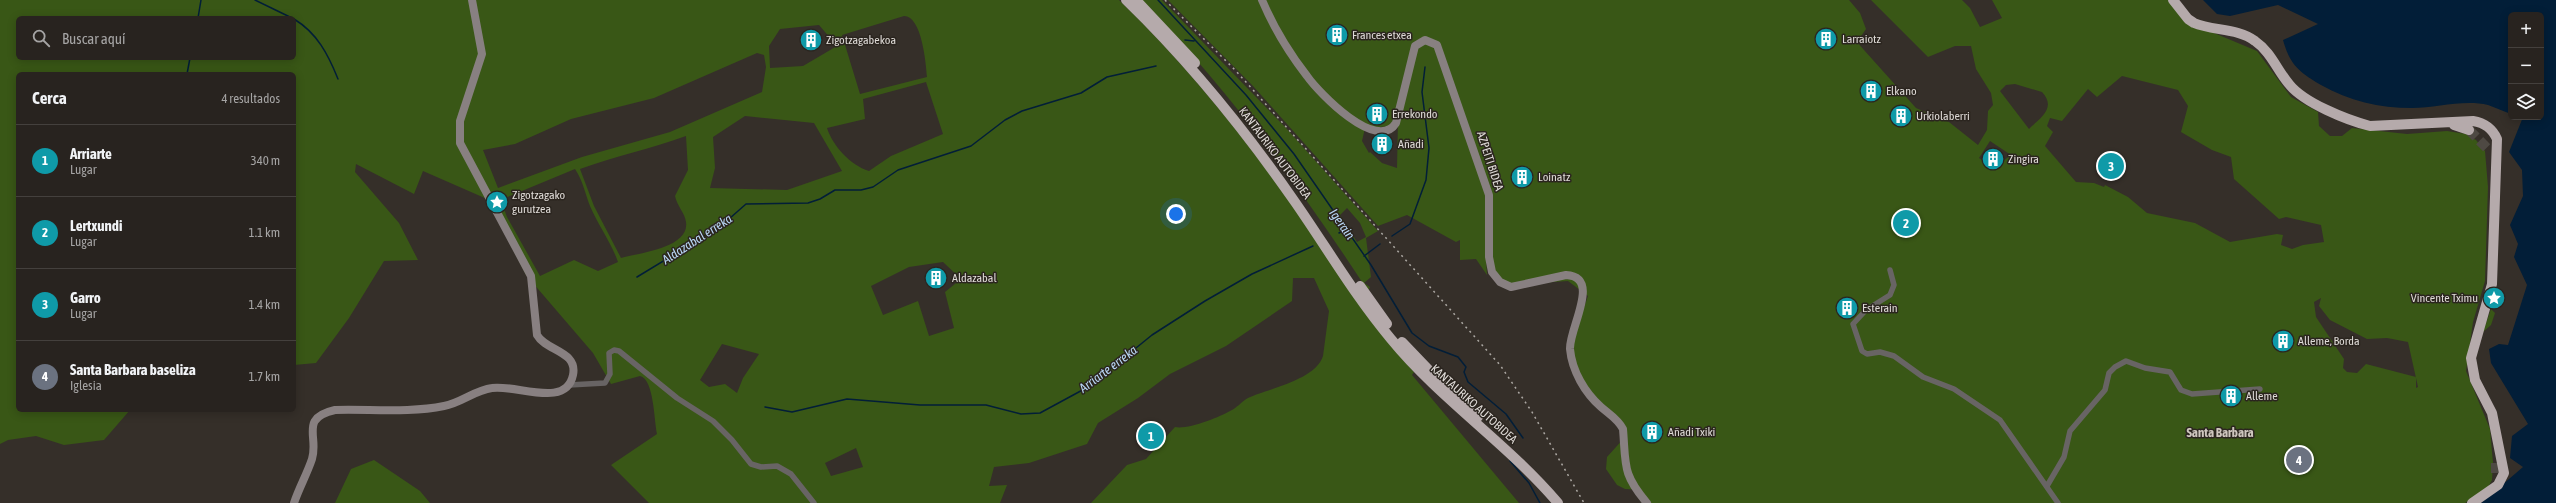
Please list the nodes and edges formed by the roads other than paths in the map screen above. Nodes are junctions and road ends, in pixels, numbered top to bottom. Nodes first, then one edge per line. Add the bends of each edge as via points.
1 (472, 0) edge
2 (1126, 0) edge
3 (1136, 0) edge
4 (1262, 0) edge
5 (2173, 0) edge
6 (2446, 123) junction
7 (2469, 130) tunnel mouth
8 (2488, 149) tunnel mouth
9 (2496, 176) junction
10 (1890, 270) dead end
11 (569, 385) junction
12 (2260, 389) dead end
13 (2494, 423) junction
14 (2496, 464) tunnel mouth
15 (2496, 477) tunnel mouth
16 (2047, 486) junction
17 (2489, 492) junction
18 (294, 503) edge
19 (814, 503) edge
20 (1558, 503) edge
21 (1566, 503) edge
22 (1647, 503) edge
23 (2058, 503) edge
24 (2472, 503) edge

1 - 11 main road via 482,54 460,121 460,143 530,276 537,335 543,342 566,355 572,363 574,374
2 - 20 highway, KANTAURIKO AUTOBIDEA via 1192,70 1255,147 1308,220 1364,305 1395,345 1441,394 1519,462
3 - 21 highway, KANTAURIKO AUTOBIDEA via 1210,80 1271,157 1398,338 1447,389 1528,462
4 - 22 main road, AZPEITI BIDEA via 1308,78 1349,117 1372,131 1387,131 1396,122 1416,46 1425,40 1437,45 1489,195 1489,257 1492,272 1500,282 1511,287 1566,275 1572,275 1581,283 1584,300 1570,338 1573,365 1583,388 1623,429 1626,469 1634,487
5 - 6 highway via 2194,23 2254,40 2266,51 2294,90 2309,100 2356,122 2370,126
6 - 7 highway
6 - 9 highway via 2473,121 2484,123 2491,129 2497,139
8 - 9 highway
9 - 13 highway via 2492,284 2471,358 2474,376 2489,406
10 - 16 street via 1894,285 1890,295 1866,310 1853,324 1862,351 1867,354 1880,352 1894,356 1923,378 1954,389 1976,403 2004,425
11 - 18 main road via 564,390 554,393 493,388 440,407 329,412 317,419 313,426 313,454
11 - 19 street via 605,382 610,374 609,353 619,351 677,398 715,422 751,464 761,467 777,466 791,474
12 - 16 street via 2192,394 2181,390 2170,372 2145,368 2126,361 2112,370 2105,390 2070,431 2064,457
13 - 14 highway
13 - 17 highway via 2504,473 2498,485
15 - 17 highway via 2495,484
16 - 23 street
17 - 24 highway

